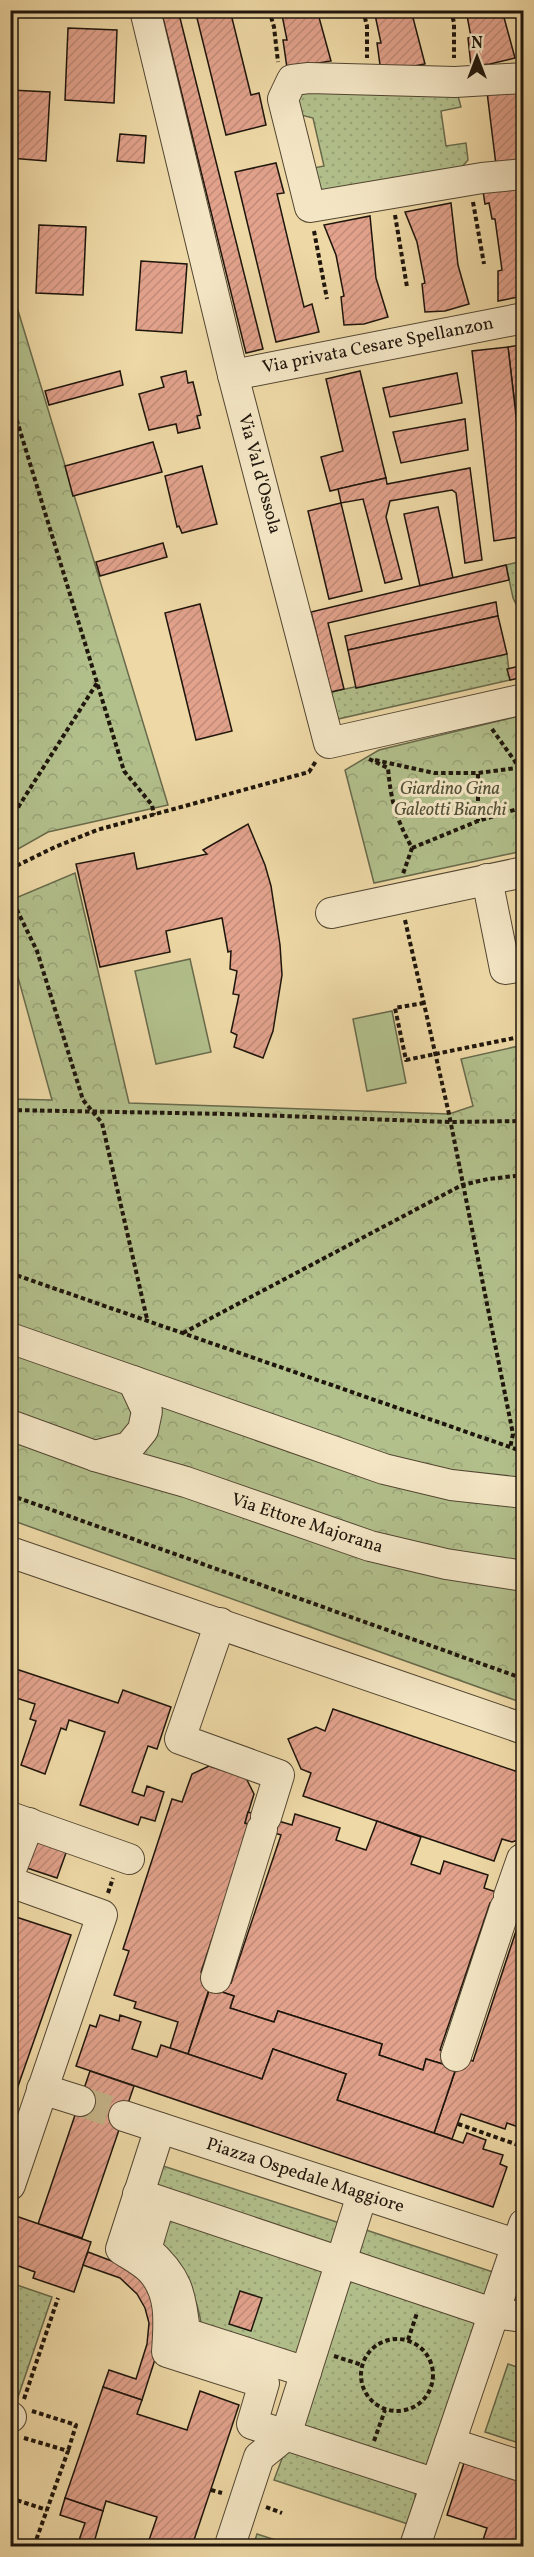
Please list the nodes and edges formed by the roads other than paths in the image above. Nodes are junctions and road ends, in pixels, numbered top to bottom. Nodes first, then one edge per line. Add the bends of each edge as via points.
1 (145, 10) edge
2 (524, 78) edge
3 (524, 174) edge
4 (524, 318) edge
5 (233, 375) junction
6 (524, 699) edge
7 (524, 872) edge
8 (488, 879) junction
9 (331, 913) dead end
10 (524, 966) edge
11 (10, 1338) edge
12 (133, 1381) junction
13 (10, 1425) edge
14 (95, 1456) junction
15 (524, 1493) edge
16 (10, 1552) edge
17 (524, 1576) edge
18 (220, 1623) junction
19 (524, 1729) edge
20 (20, 1820) edge
21 (129, 1859) dead end
22 (524, 1860) edge
23 (10, 1872) edge
24 (10, 1882) edge
25 (216, 1978) dead end
26 (456, 2056) dead end
27 (42, 2089) junction
28 (80, 2101) tunnel mouth
29 (124, 2116) tunnel mouth
30 (160, 2128) junction
31 (12, 2174) edge
32 (362, 2195) junction
33 (149, 2198) junction
34 (519, 2234) edge
35 (342, 2262) junction
36 (492, 2313) junction
37 (524, 2317) edge
38 (306, 2372) junction
39 (286, 2435) junction
40 (450, 2443) junction
41 (524, 2468) edge
42 (436, 2484) junction
43 (232, 2547) edge
44 (415, 2547) edge

1 - 5 street, Via Val d'Ossola
2 - 3 street via 454,82 309,78 292,80 283,99 310,207
4 - 5 street, Via privata Cesare Spellanzon
5 - 6 street, Via Val d'Ossola via 329,743
7 - 8 street
8 - 9 street
8 - 10 street via 505,969
11 - 12 street
12 - 14 street via 147,1411 143,1431 129,1447
12 - 15 street via 384,1469 451,1485
13 - 14 street, Via Ettore Majorana
14 - 17 street, Via Ettore Majorana via 186,1482 370,1546 446,1564
16 - 18 street
18 - 19 street
18 - 25 street via 180,1739 279,1775
20 - 21 street
20 - 23 street
22 - 26 street
24 - 27 street via 102,1915
27 - 28 street
27 - 31 street
29 - 30 street, Piazza Ospedale Maggiore
30 - 32 street, Piazza Ospedale Maggiore
30 - 33 street
32 - 34 street, Piazza Ospedale Maggiore via 450,2224
32 - 35 street
33 - 35 street
33 - 38 street via 146,2249 164,2265 178,2288 185,2333
33 - 39 street via 121,2249 152,2271 164,2293 170,2314 167,2352 264,2383 252,2424
34 - 36 street
35 - 36 street
35 - 38 street
36 - 37 street
36 - 40 street
38 - 39 street
39 - 42 street
39 - 43 street via 259,2457
40 - 41 street
40 - 42 street
42 - 44 street

